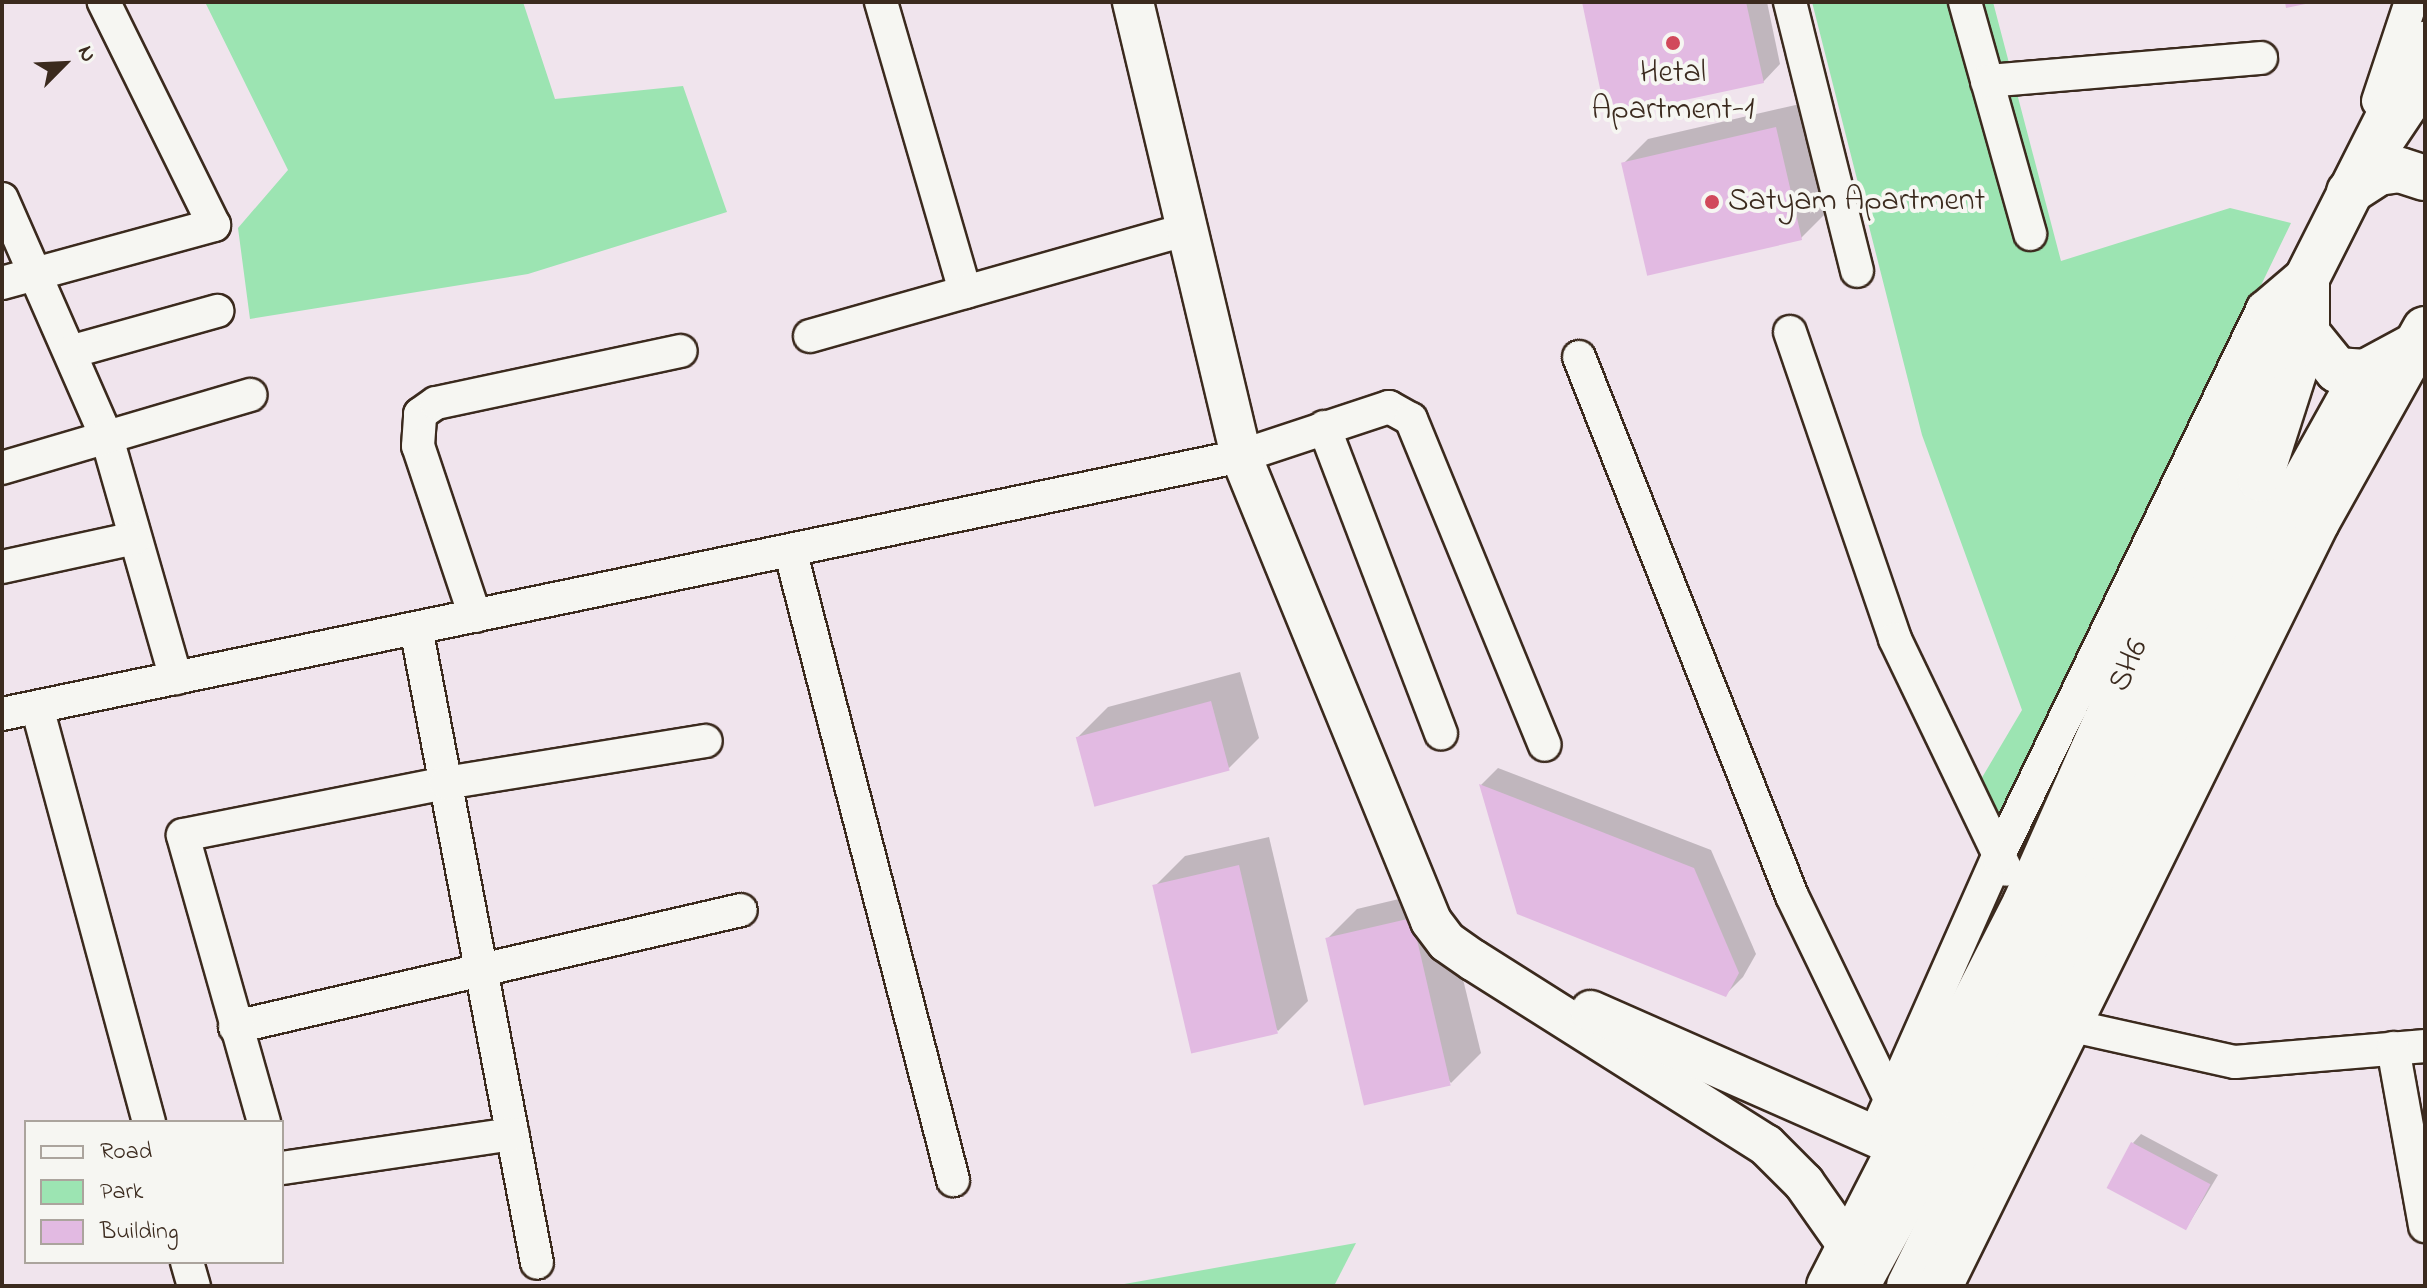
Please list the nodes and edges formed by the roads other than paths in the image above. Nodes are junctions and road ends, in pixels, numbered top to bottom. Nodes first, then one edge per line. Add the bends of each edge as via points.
1 (104, 2) edge
2 (881, 2) edge
3 (1133, 2) edge
4 (1790, 2) edge
5 (1965, 2) edge
6 (2413, 14) edge
7 (2261, 58) dead end
8 (1987, 81) junction
9 (2425, 101) edge
10 (2425, 178) edge
11 (2363, 182) junction
12 (2, 199) edge
13 (1187, 229) junction
14 (2030, 234) dead end
15 (2308, 269) junction
16 (1857, 271) dead end
17 (39, 276) junction
18 (2, 283) edge
19 (965, 292) junction
20 (217, 311) dead end
21 (1790, 332) dead end
22 (2307, 333) junction
23 (810, 336) dead end
24 (2422, 338) edge
25 (681, 351) dead end
26 (70, 352) junction
27 (1579, 357) dead end
28 (2365, 372) junction
29 (250, 395) dead end
30 (1324, 427) junction
31 (107, 438) junction
32 (1241, 456) junction
33 (2, 468) edge
34 (135, 538) junction
35 (790, 550) junction
36 (2, 567) edge
37 (475, 616) junction
38 (416, 628) junction
39 (176, 678) junction
40 (37, 707) junction
41 (2, 714) edge
42 (1441, 733) dead end
43 (706, 741) dead end
44 (1545, 745) dead end
45 (446, 783) junction
46 (1998, 857) junction
47 (2025, 903) junction
48 (741, 910) dead end
49 (1473, 960) junction
50 (482, 973) junction
51 (2068, 1025) junction
52 (235, 1027) junction
53 (2409, 1047) edge
54 (148, 1120) edge
55 (263, 1120) edge
56 (1888, 1127) junction
57 (513, 1134) junction
58 (284, 1168) edge
59 (953, 1180) dead end
60 (2425, 1226) edge
61 (537, 1263) dead end
62 (188, 1264) edge
63 (1853, 1266) edge
64 (194, 1286) edge
65 (1829, 1286) edge
66 (1909, 1286) edge
67 (1940, 1286) edge

1 - 17 street via 214,225
2 - 19 street
3 - 13 street
4 - 16 street
5 - 8 street
6 - 11 main road, SH6
7 - 8 street
8 - 14 street
9 - 11 lane
10 - 11 main road via 2400,170
11 - 15 main road, SH6
12 - 17 street
13 - 19 street
13 - 32 street
15 - 22 main road
15 - 46 street via 2263,308
15 - 47 main road, SH6
17 - 18 street
17 - 26 street
19 - 23 street
20 - 26 street
21 - 46 street via 1895,639
22 - 28 main road via 2337,370
22 - 63 main road via 2260,479 1959,1100
24 - 28 main road
24 - 51 main road via 2317,522
25 - 37 street via 436,403 420,414 418,446
26 - 31 street
27 - 56 street
28 - 66 main road via 2297,494
29 - 31 street
30 - 32 street
30 - 42 street
30 - 44 street via 1389,407 1411,419
31 - 33 street
31 - 34 street
32 - 35 street
32 - 49 street via 1431,921 1447,942
34 - 36 street
34 - 39 street
35 - 37 street
35 - 59 street
37 - 38 street
38 - 39 street
38 - 45 street
39 - 40 street
40 - 41 street
40 - 54 street
43 - 45 street
45 - 50 street
45 - 52 street via 183,835
46 - 47 street
46 - 56 street
47 - 56 main road, SH6
48 - 50 street
49 - 56 street
49 - 63 street via 1766,1145 1804,1183
50 - 52 street
50 - 57 street
51 - 53 street via 2235,1062
51 - 67 main road
52 - 55 street
53 - 60 street
56 - 63 main road, SH6
57 - 58 street
57 - 61 street
62 - 64 street
63 - 65 main road, SH6

